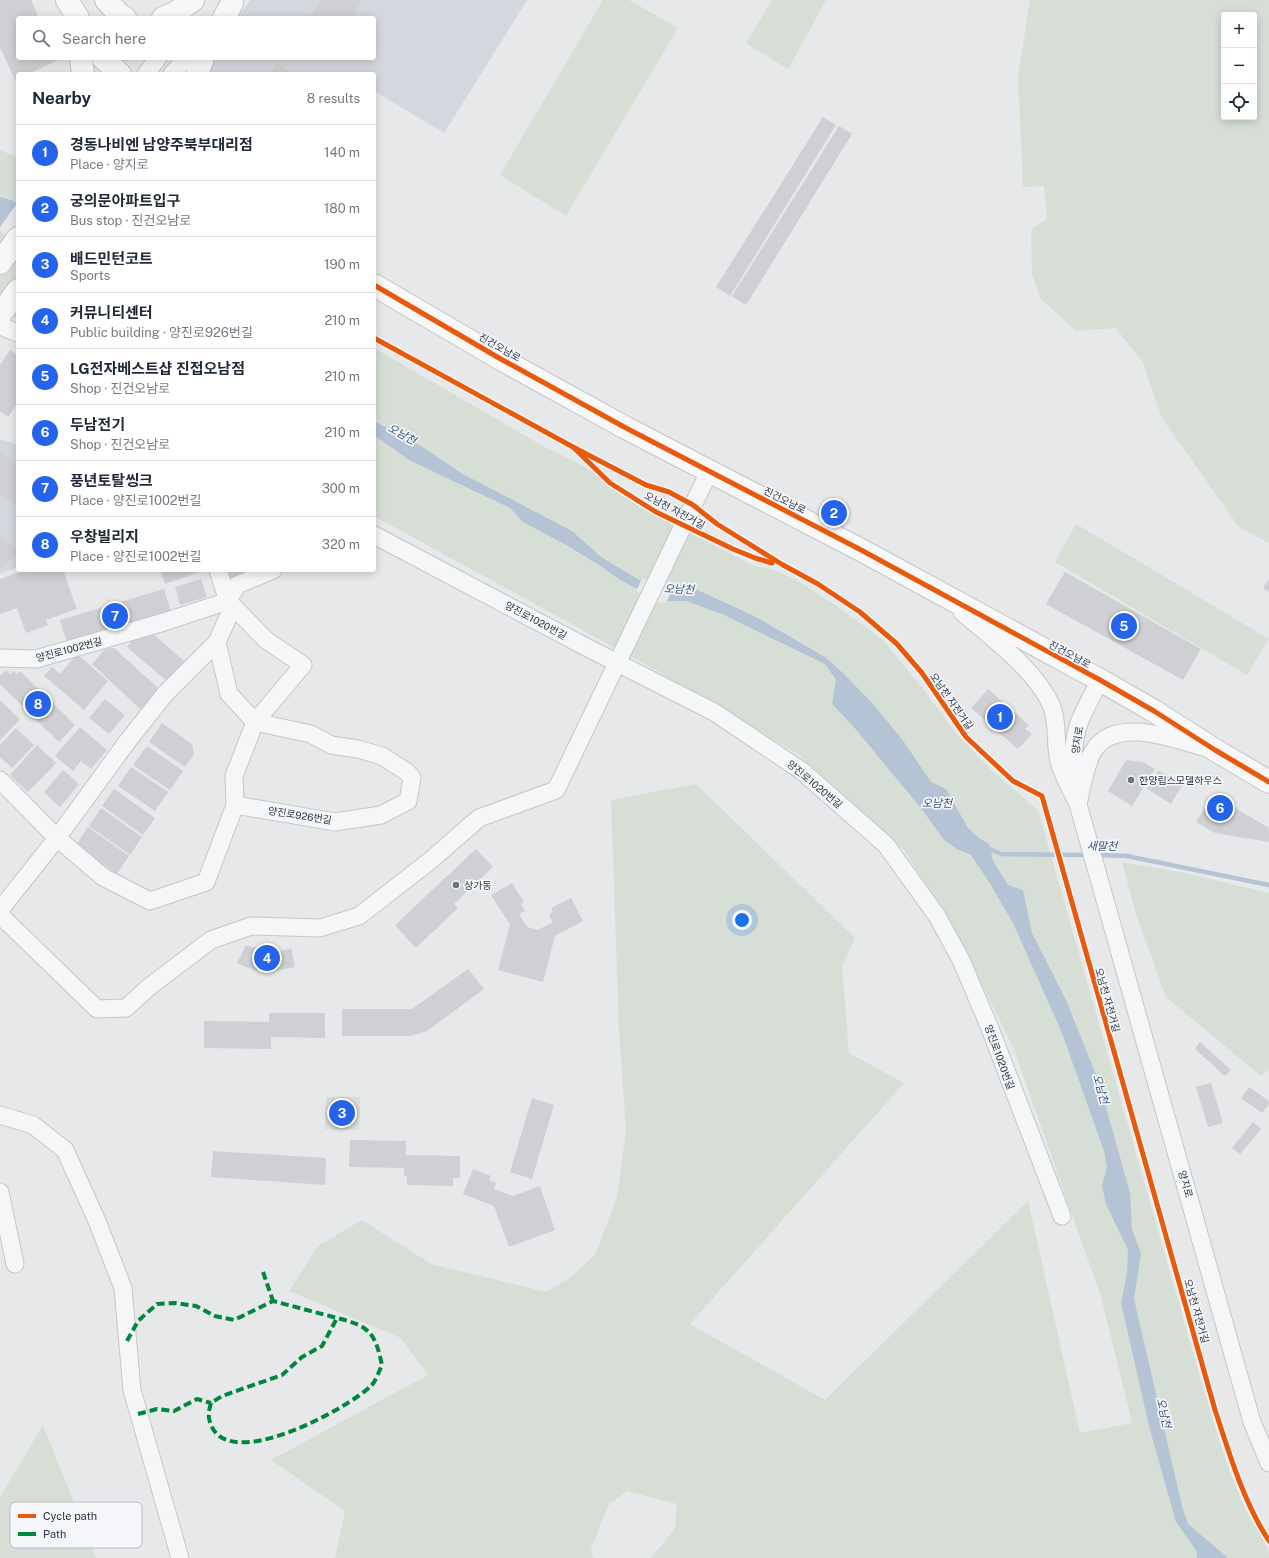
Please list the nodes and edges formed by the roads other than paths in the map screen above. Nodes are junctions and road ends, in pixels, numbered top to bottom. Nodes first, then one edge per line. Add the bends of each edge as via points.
1 (61, 0) edge
2 (67, 0) edge
3 (97, 0) edge
4 (106, 0) edge
5 (193, 0) edge
6 (198, 0) edge
7 (67, 16) edge
8 (77, 16) edge
9 (103, 16) edge
10 (122, 16) edge
11 (168, 16) edge
12 (187, 16) edge
13 (81, 60) edge
14 (105, 60) edge
15 (123, 60) edge
16 (156, 60) edge
17 (184, 60) edge
18 (202, 60) edge
19 (83, 72) edge
20 (118, 72) edge
21 (128, 72) edge
22 (148, 72) edge
23 (174, 72) edge
24 (198, 72) edge
25 (16, 241) edge
26 (0, 263) edge
27 (376, 286) edge
28 (16, 293) edge
29 (0, 315) edge
30 (0, 326) edge
31 (16, 332) edge
32 (709, 472) junction
33 (376, 536) edge
34 (219, 572) edge
35 (268, 572) edge
36 (943, 594) junction
37 (228, 602) junction
38 (217, 642) junction
39 (0, 658) edge
40 (619, 659) junction
41 (1100, 680) junction
42 (255, 722) junction
43 (1215, 750) junction
44 (0, 780) edge
45 (1269, 782) edge
46 (235, 804) junction
47 (1078, 804) junction
48 (57, 838) junction
49 (0, 910) edge
50 (0, 915) edge
51 (0, 1115) edge
52 (0, 1192) edge
53 (1062, 1216) dead end
54 (15, 1264) dead end
55 (1269, 1463) edge
56 (180, 1558) edge

1 - 7 main road
2 - 8 main road
3 - 9 main road
4 - 10 main road
5 - 11 main road
6 - 12 street
13 - 19 main road
14 - 20 main road
15 - 21 main road
16 - 22 street
17 - 23 street
18 - 24 main road
25 - 26 main road
27 - 32 main road, 진건오남로 via 499,358
28 - 29 main road
30 - 31 street
32 - 36 main road, 진건오남로
32 - 40 street
33 - 40 street, 양진로1020번길
34 - 37 street
35 - 37 street via 236,585
36 - 41 main road, 진건오남로
36 - 47 street via 1027,670 1047,696 1056,719 1060,766
37 - 38 street via 231,611
37 - 39 street, 양진로1002번길 via 36,659
37 - 42 street via 266,640 303,665
38 - 42 street via 229,694
38 - 48 street via 165,694
40 - 50 street via 556,790 479,818 431,860 359,916 320,928 251,926 211,940 149,987 126,1008 97,1009
40 - 53 street, 양진로1020번길 via 714,712 802,771 886,845 937,916 961,960
41 - 43 main road, 진건오남로
41 - 47 street, 양지로 via 1079,724 1075,742 1074,786
42 - 46 street via 234,776
42 - 46 street, 양진로926번길 via 311,734 331,745 382,756 412,778 408,802 381,815 335,822
43 - 45 main road, 진건오남로
43 - 47 street via 1151,734 1132,732 1112,735 1093,751
44 - 48 street
46 - 48 street via 206,882 150,902 102,877
47 - 55 street, 양지로 via 1252,1422
48 - 49 street
51 - 56 street via 33,1125 65,1150 97,1221 123,1288 132,1390
52 - 54 street

